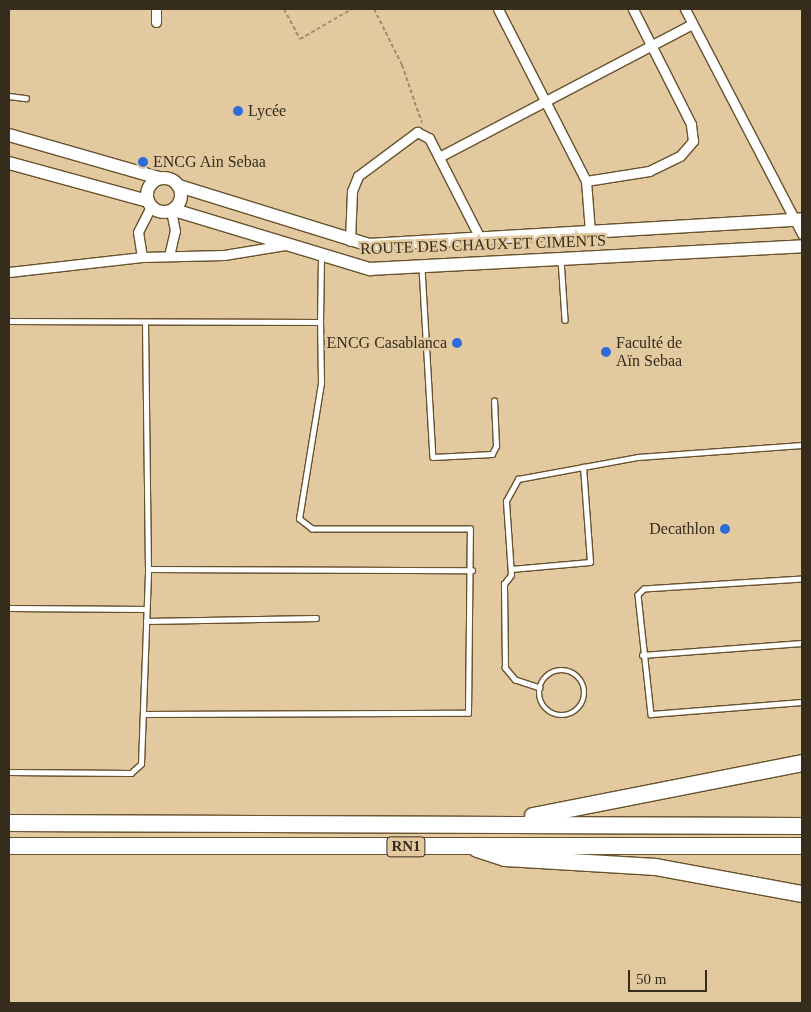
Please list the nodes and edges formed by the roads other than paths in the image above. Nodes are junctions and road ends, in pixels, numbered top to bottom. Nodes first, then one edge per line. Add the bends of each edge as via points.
1 (156, 9) edge
2 (498, 9) edge
3 (633, 9) edge
4 (685, 9) edge
5 (156, 22) dead end
6 (692, 24) junction
7 (651, 44) junction
8 (9, 96) edge
9 (26, 98) dead end
10 (544, 102) junction
11 (9, 135) edge
12 (439, 157) junction
13 (9, 163) edge
14 (159, 178) junction
15 (586, 181) junction
16 (179, 186) junction
17 (149, 204) junction
18 (173, 210) junction
19 (798, 219) edge
20 (590, 232) junction
21 (802, 234) edge
22 (481, 240) junction
23 (350, 241) junction
24 (285, 245) junction
25 (802, 246) edge
26 (169, 256) junction
27 (321, 256) junction
28 (142, 258) junction
29 (561, 259) junction
30 (422, 266) junction
31 (9, 272) edge
32 (565, 320) dead end
33 (9, 321) edge
34 (320, 322) junction
35 (145, 323) junction
36 (494, 401) dead end
37 (802, 444) edge
38 (583, 467) junction
39 (511, 569) junction
40 (148, 570) junction
41 (472, 570) junction
42 (802, 579) edge
43 (9, 608) edge
44 (146, 609) junction
45 (316, 618) dead end
46 (146, 621) junction
47 (802, 643) edge
48 (642, 654) junction
49 (540, 688) junction
50 (802, 702) edge
51 (145, 714) junction
52 (802, 763) edge
53 (9, 772) edge
54 (9, 823) edge
55 (477, 823) junction
56 (802, 826) edge
57 (9, 846) edge
58 (470, 846) junction
59 (802, 846) edge
60 (802, 894) edge

1 - 5 street
2 - 10 street
3 - 7 street
4 - 6 street
6 - 7 street
6 - 19 street
7 - 10 street
7 - 15 street via 691,124 691,146 639,175
8 - 9 lane
10 - 12 street
10 - 15 street
11 - 14 street
12 - 22 street
12 - 23 street via 423,133 413,133 358,176 352,191
13 - 17 street
14 - 16 street
14 - 17 street via 148,189
15 - 20 street
16 - 18 street via 181,198
16 - 23 street, ROUTE DES CHAUX ET CIMENTS
17 - 18 street
17 - 28 street via 138,232
18 - 24 street, ROUTE DES CHAUX ET CIMENTS
18 - 26 street via 175,231
19 - 20 street, ROUTE DES CHAUX ET CIMENTS
19 - 21 street
20 - 22 street, ROUTE DES CHAUX ET CIMENTS
22 - 23 street, ROUTE DES CHAUX ET CIMENTS via 379,246
24 - 26 street via 224,255
24 - 27 street, ROUTE DES CHAUX ET CIMENTS
25 - 29 street, ROUTE DES CHAUX ET CIMENTS
26 - 28 street
27 - 30 street, ROUTE DES CHAUX ET CIMENTS via 364,268
27 - 34 lane
28 - 31 street
29 - 30 street, ROUTE DES CHAUX ET CIMENTS
29 - 32 lane
30 - 36 lane via 433,457 492,454 496,446
33 - 35 lane
34 - 35 lane
34 - 41 lane via 321,384 310,468 298,504 301,524 312,529 465,527 473,537
35 - 40 lane
37 - 38 lane via 638,457
38 - 39 lane via 531,474 512,486 506,501
38 - 39 lane via 590,562
39 - 49 lane via 504,584 505,668 515,680
40 - 41 lane
40 - 44 lane
41 - 51 lane via 468,713
42 - 48 lane via 642,590 638,598
43 - 44 lane
44 - 46 lane
45 - 46 lane
46 - 51 lane
47 - 48 lane
48 - 50 lane via 648,710 652,715
49 - 49 lane via 543,705 558,715 575,712 585,697 582,680 567,670 550,673
51 - 53 lane via 141,764 136,771
52 - 55 highway via 589,808
54 - 55 highway, RN1
55 - 56 highway, RN1
57 - 58 highway, RN1
58 - 59 highway, RN1
58 - 60 highway via 505,858 639,865

